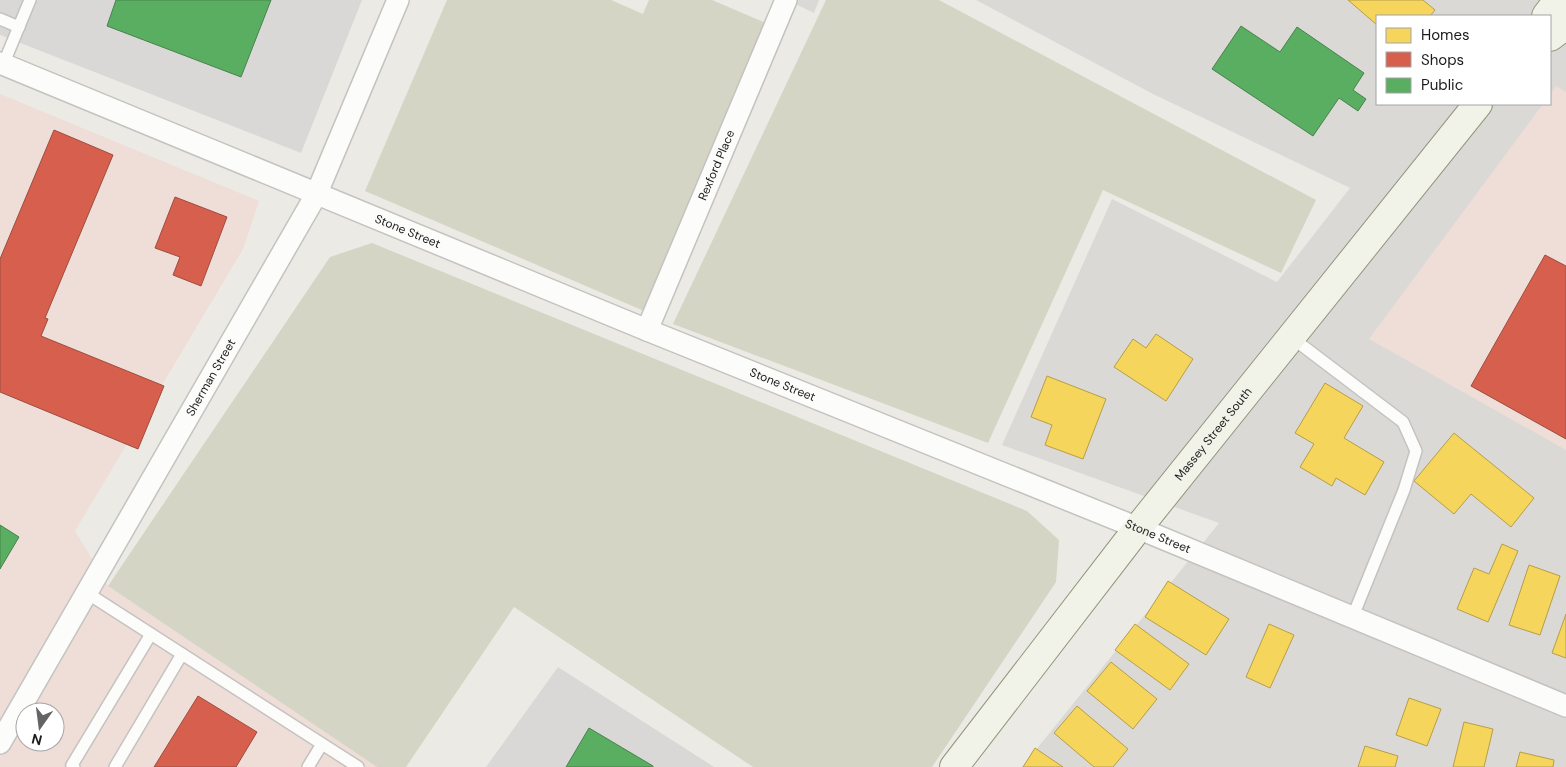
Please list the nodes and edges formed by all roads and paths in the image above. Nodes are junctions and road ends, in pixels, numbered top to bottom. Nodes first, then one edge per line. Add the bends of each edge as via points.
1 (30, 0) edge
2 (398, 0) edge
3 (786, 0) edge
4 (1558, 0) edge
5 (1547, 15) edge
6 (0, 19) edge
7 (1566, 25) edge
8 (19, 27) junction
9 (1551, 36) edge
10 (1, 64) edge
11 (1477, 105) edge
12 (316, 195) junction
13 (646, 330) junction
14 (1292, 337) junction
15 (1138, 528) junction
16 (87, 592) junction
17 (1353, 616) junction
18 (151, 634) junction
19 (182, 654) junction
20 (1566, 706) edge
21 (0, 743) edge
22 (322, 744) junction
23 (74, 767) edge
24 (115, 767) edge
25 (308, 767) edge
26 (358, 767) edge
27 (954, 767) edge

1 - 8 lane
2 - 12 street, Sherman Street
3 - 13 street, Rexford Place
4 - 5 main road
6 - 8 lane
7 - 9 main road
8 - 10 lane
10 - 12 street, Stone Street
11 - 14 main road, Massey Street South
12 - 13 street, Stone Street
12 - 16 street, Sherman Street
13 - 15 street, Stone Street
14 - 15 main road, Massey Street South
14 - 17 lane via 1403,422 1416,451 1404,490
15 - 17 street, Stone Street
15 - 27 main road, Massey Street South
16 - 18 lane
16 - 21 street, Sherman Street
17 - 20 street, Stone Street
18 - 19 lane
18 - 23 lane via 72,765
19 - 22 lane
19 - 24 lane
22 - 25 lane
22 - 26 lane

